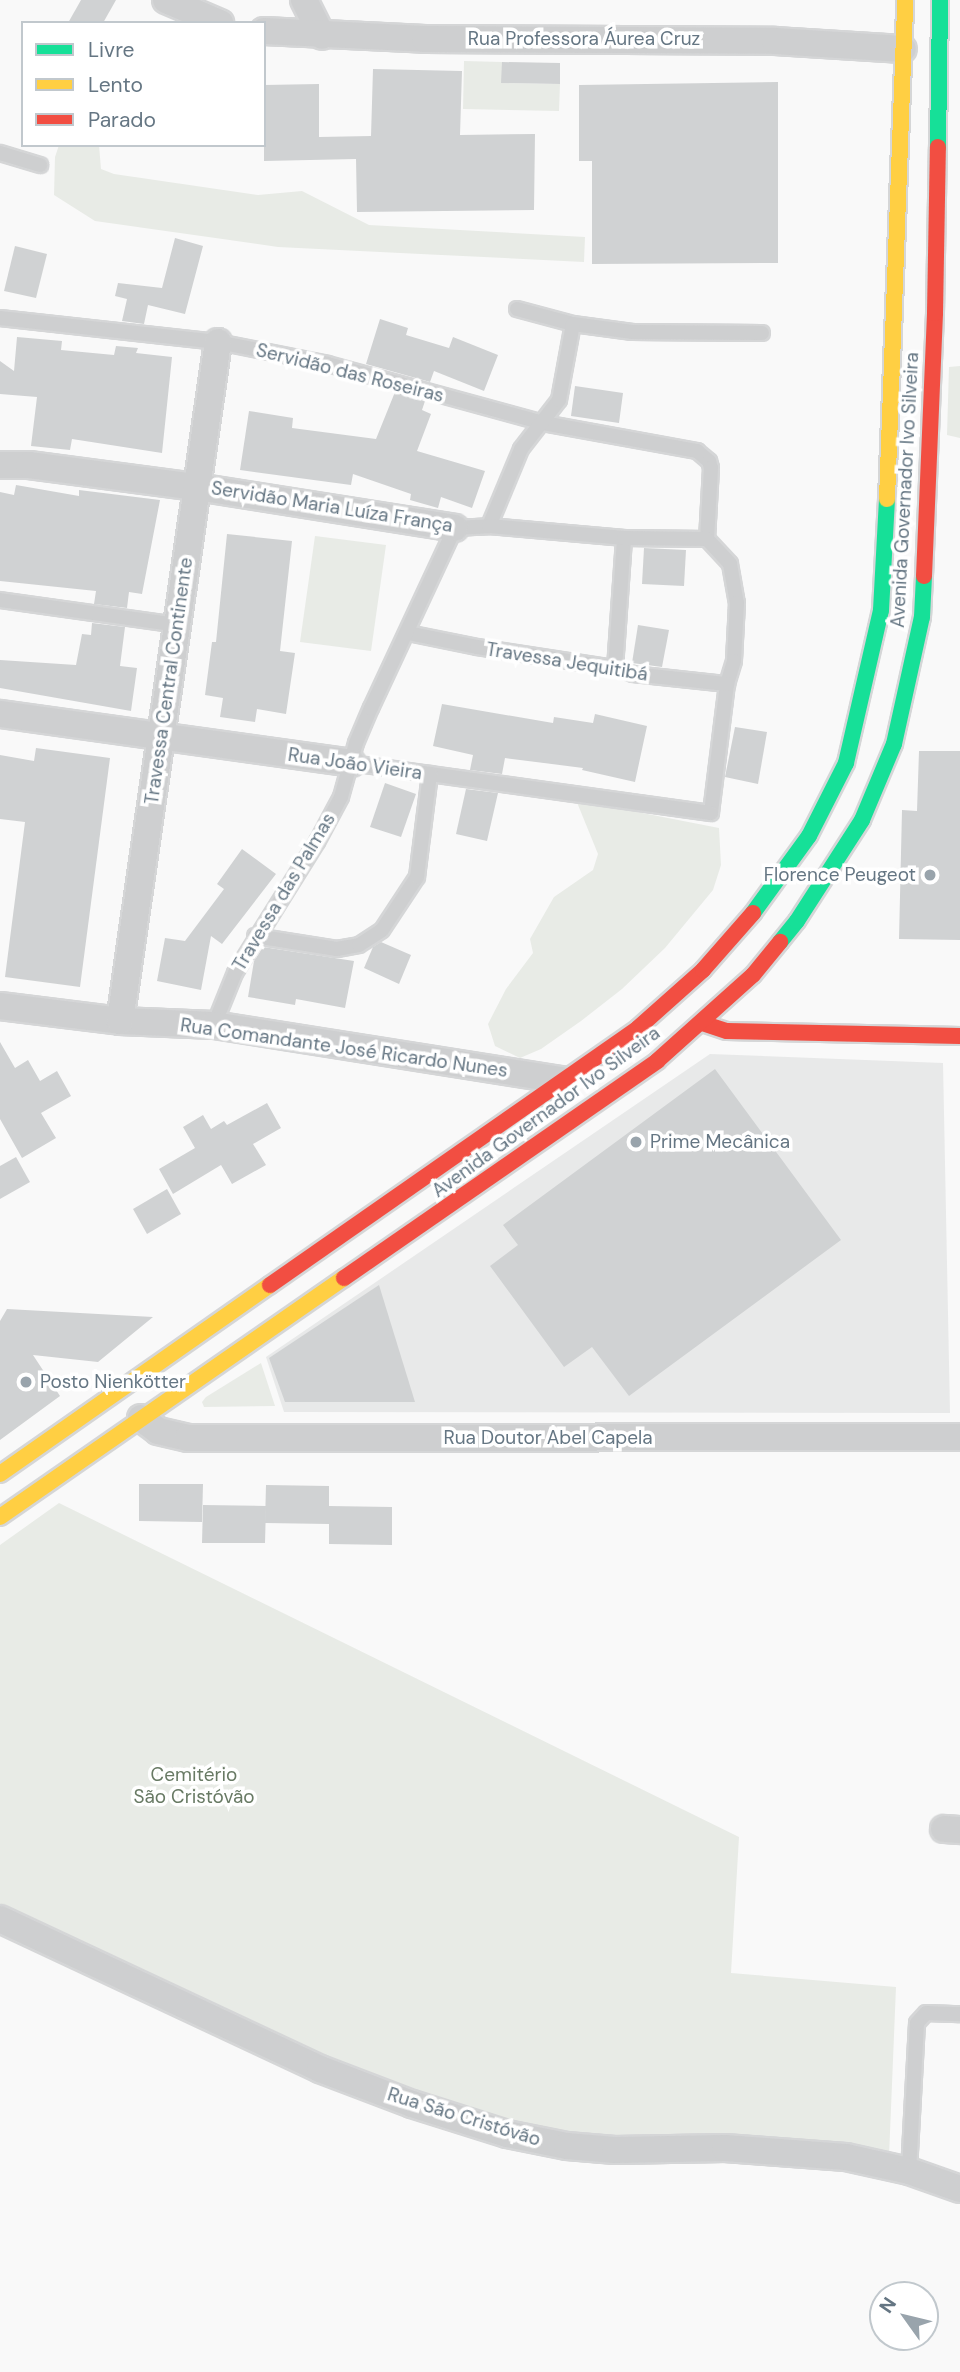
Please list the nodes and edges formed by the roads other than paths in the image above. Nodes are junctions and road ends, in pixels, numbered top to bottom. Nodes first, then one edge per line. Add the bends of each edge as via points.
1 (166, 0) edge
2 (304, 0) edge
3 (905, 0) edge
4 (940, 8) edge
5 (960, 15) edge
6 (215, 21) edge
7 (266, 31) edge
8 (322, 36) junction
9 (903, 49) junction
10 (0, 153) edge
11 (40, 165) dead end
12 (517, 309) dead end
13 (0, 318) edge
14 (573, 324) junction
15 (762, 333) dead end
16 (218, 342) junction
17 (543, 424) junction
18 (0, 465) edge
19 (197, 487) junction
20 (907, 499) junction
21 (489, 526) junction
22 (455, 528) junction
23 (624, 538) junction
24 (707, 539) junction
25 (0, 600) edge
26 (177, 625) junction
27 (408, 633) junction
28 (615, 668) junction
29 (727, 684) junction
30 (0, 714) edge
31 (161, 737) junction
32 (352, 763) junction
33 (430, 774) junction
34 (256, 936) junction
35 (0, 1006) edge
36 (120, 1021) junction
37 (702, 1023) junction
38 (214, 1025) junction
39 (960, 1036) edge
40 (563, 1080) junction
41 (120, 1388) junction
42 (141, 1418) junction
43 (960, 1437) edge
44 (0, 1474) edge
45 (0, 1517) edge
46 (0, 1919) edge
47 (960, 2014) edge
48 (909, 2171) junction
49 (960, 2189) edge

1 - 6 street
2 - 8 street
3 - 9 main road, Avenida Governador Ivo Silveira
4 - 5 lane
4 - 20 main road, Avenida Governador Ivo Silveira via 943,149
7 - 8 street, Rua Professora Áurea Cruz
8 - 9 street, Rua Professora Áurea Cruz via 775,41
9 - 20 main road, Avenida Governador Ivo Silveira
10 - 11 lane
12 - 14 lane
13 - 16 lane, Servidão das Roseiras
14 - 15 lane via 632,332
14 - 17 lane via 559,400
16 - 17 lane, Servidão das Roseiras via 328,364
16 - 19 street, Travessa Central Continente
17 - 21 lane via 521,449
17 - 24 lane, Servidão das Roseiras via 705,455 712,468
18 - 19 street, Servidão Maria Luíza França
19 - 22 street, Servidão Maria Luíza França
19 - 26 street, Travessa Central Continente
20 - 37 main road, Avenida Governador Ivo Silveira via 922,617 894,744 862,820 797,921 753,975
20 - 40 main road, Avenida Governador Ivo Silveira via 857,725 837,786 815,826 754,912 703,970 638,1028
21 - 22 lane, Servidão Maria Luíza França
21 - 23 lane, Servidão Maria Luíza França
22 - 27 lane, Travessa das Palmas
23 - 24 lane, Servidão Maria Luíza França
23 - 28 lane
24 - 29 lane via 730,564 737,603 734,661
25 - 26 lane
26 - 31 street, Travessa Central Continente
27 - 28 lane, Travessa Jequitibá
27 - 32 lane, Travessa das Palmas via 371,708
28 - 29 lane, Travessa Jequitibá
29 - 33 lane, Rua João Vieira via 710,813
30 - 31 street, Rua João Vieira
31 - 32 street, Rua João Vieira
31 - 36 street, Travessa Central Continente
32 - 33 lane, Rua João Vieira
32 - 34 lane, Travessa das Palmas via 341,797 317,842
33 - 34 lane via 417,877 382,930 359,945 337,949
34 - 38 lane, Travessa das Palmas
35 - 36 street, Rua Comandante José Ricardo Nunes
36 - 38 street, Rua Comandante José Ricardo Nunes
37 - 39 main road via 727,1031
37 - 42 main road, Avenida Governador Ivo Silveira via 615,1093
38 - 40 street, Rua Comandante José Ricardo Nunes
40 - 41 main road, Avenida Governador Ivo Silveira
41 - 42 main road
41 - 44 main road, Avenida Governador Ivo Silveira
42 - 43 street, Rua Doutor Abel Capela via 158,1431 188,1438
42 - 45 main road, Avenida Governador Ivo Silveira
46 - 48 street, Rua São Cristóvão via 320,2069 507,2134 615,2150 725,2148 846,2157
47 - 48 lane via 926,2013 917,2023
48 - 49 street, Rua São Cristóvão

